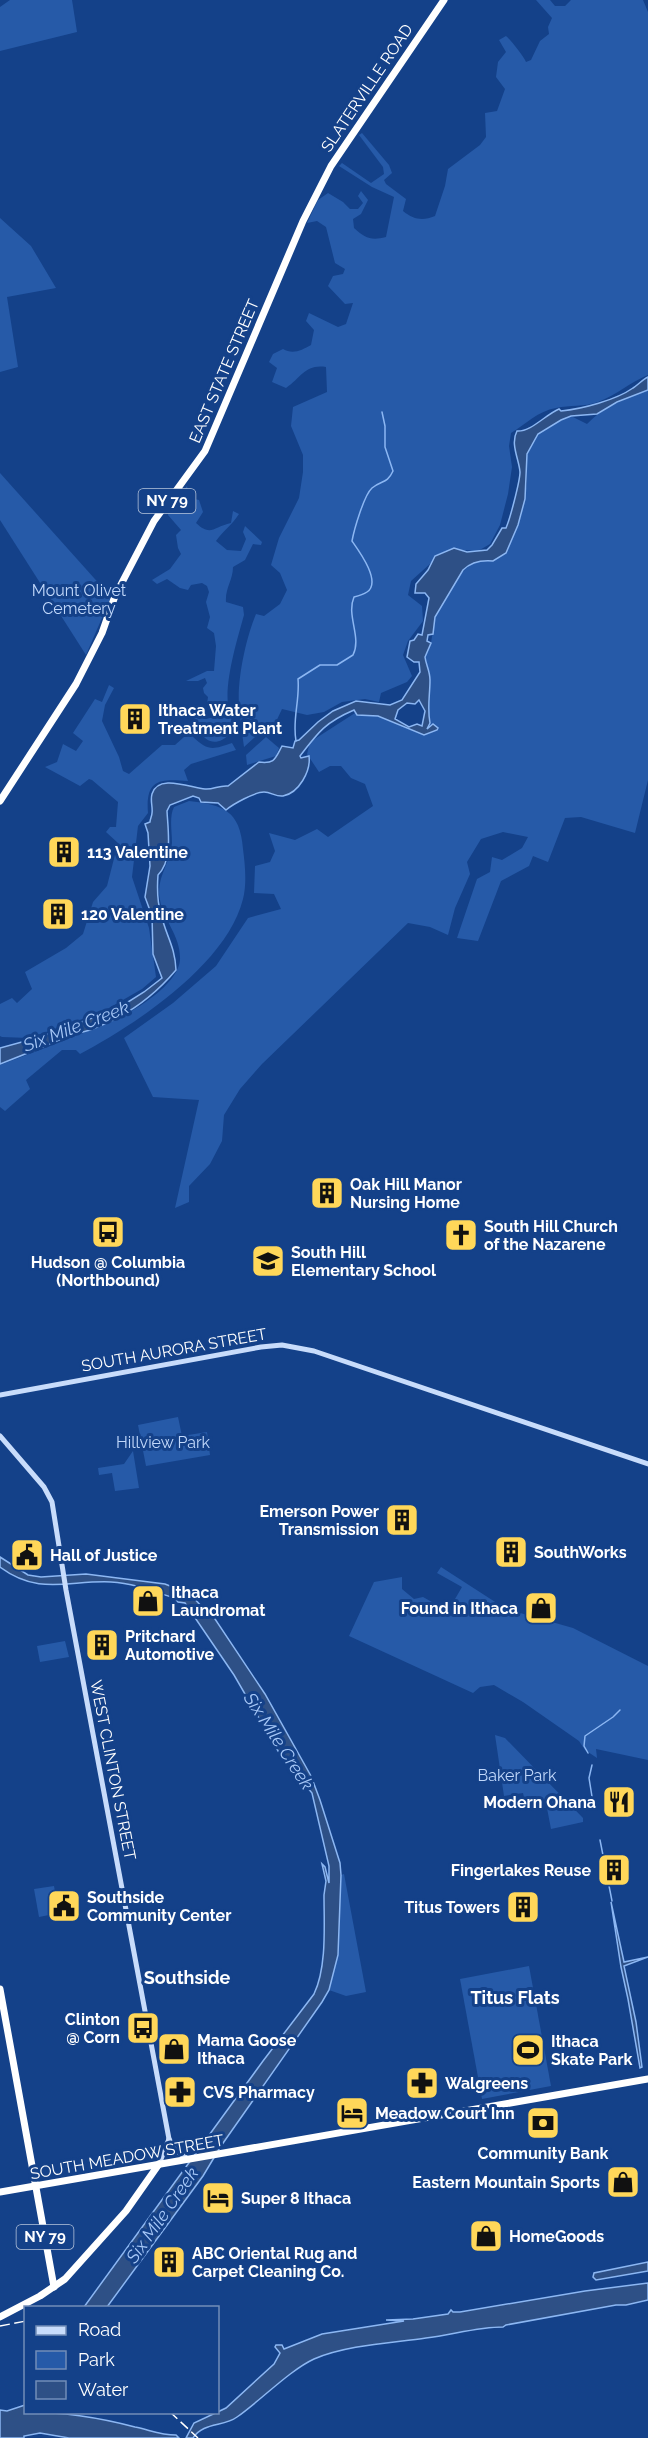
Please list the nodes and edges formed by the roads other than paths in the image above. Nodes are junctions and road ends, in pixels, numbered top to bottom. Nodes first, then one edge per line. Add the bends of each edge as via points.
1 (444, 0) edge
2 (316, 193) joint
3 (0, 801) edge
4 (0, 1395) edge
5 (0, 1436) edge
6 (648, 1464) edge
7 (0, 1989) edge
8 (648, 2079) edge
9 (170, 2139) junction
10 (189, 2159) junction
11 (159, 2164) junction
12 (36, 2186) junction
13 (0, 2192) edge
14 (54, 2287) junction
15 (0, 2317) edge

1 - 2 highway, SLATERVILLE ROAD / NY 79 via 346,142
2 - 3 highway, EAST STATE STREET / NY 79 via 206,451 154,521 76,684
4 - 6 main road, SOUTH AURORA STREET via 282,1345 314,1351
5 - 9 main road, WEST CLINTON STREET via 44,1487 51,1502
7 - 12 highway, NY 79
8 - 10 highway, SOUTH MEADOW STREET
9 - 10 main road via 175,2150
9 - 11 main road
10 - 11 highway, SOUTH MEADOW STREET
11 - 12 highway, SOUTH MEADOW STREET
11 - 14 highway via 126,2211
12 - 13 highway, SOUTH MEADOW STREET
12 - 14 highway, NY 79
14 - 15 highway

